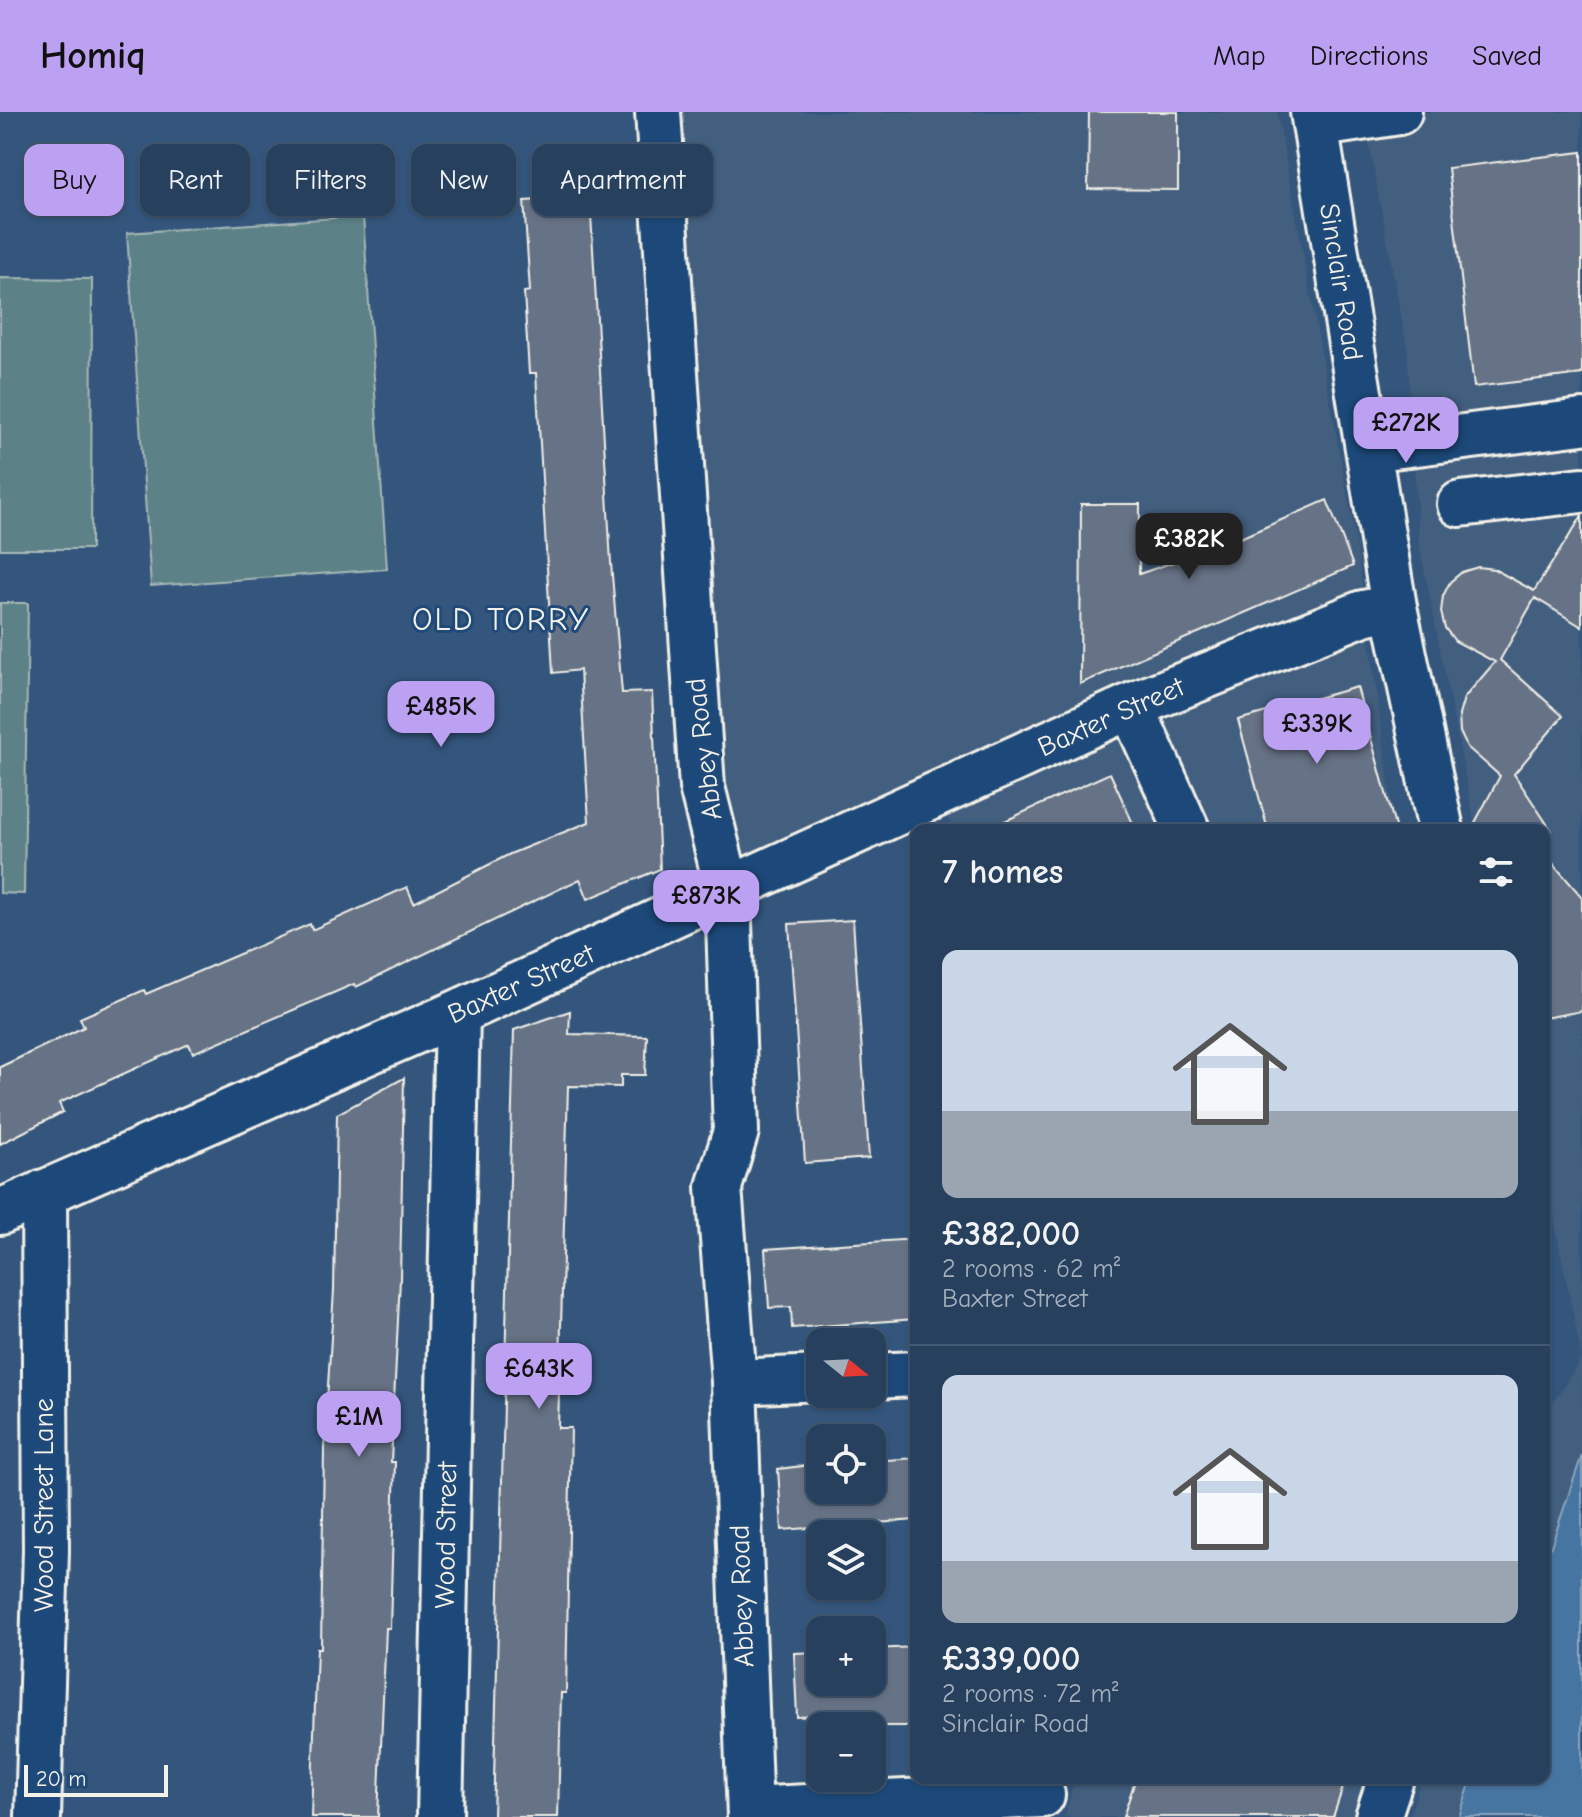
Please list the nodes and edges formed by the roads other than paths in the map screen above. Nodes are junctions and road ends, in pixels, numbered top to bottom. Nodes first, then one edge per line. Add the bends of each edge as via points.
1 (658, 112) edge
2 (1399, 112) edge
3 (1314, 118) edge
4 (1582, 422) edge
5 (1369, 449) junction
6 (1582, 490) edge
7 (1460, 504) dead end
8 (1394, 607) junction
9 (1131, 706) junction
10 (1184, 824) edge
11 (1440, 824) edge
12 (728, 891) junction
13 (457, 1013) junction
14 (44, 1192) junction
15 (0, 1212) edge
16 (910, 1374) edge
17 (886, 1375) edge
18 (806, 1379) edge
19 (734, 1382) junction
20 (1389, 1784) edge
21 (1042, 1795) dead end
22 (952, 1808) edge
23 (750, 1814) edge
24 (38, 1817) edge
25 (440, 1817) edge
26 (1378, 1817) edge

1 - 12 street, Abbey Road via 702,787
2 - 3 street
3 - 5 street, Sinclair Road
4 - 5 street
5 - 8 street, Sinclair Road
6 - 7 street
8 - 9 street, Baxter Street via 1363,613
8 - 11 street, Sinclair Road
9 - 10 street
9 - 12 street, Baxter Street
12 - 13 street, Baxter Street
12 - 19 street, Abbey Road via 736,1131 719,1187
13 - 14 street, Baxter Street
13 - 25 street, Wood Street
14 - 15 street, Baxter Street
14 - 24 street, Wood Street Lane via 46,1550
16 - 17 street
18 - 19 street
19 - 23 street, Abbey Road
20 - 26 street
21 - 22 street, Abbey Road
22 - 23 street, Abbey Road

